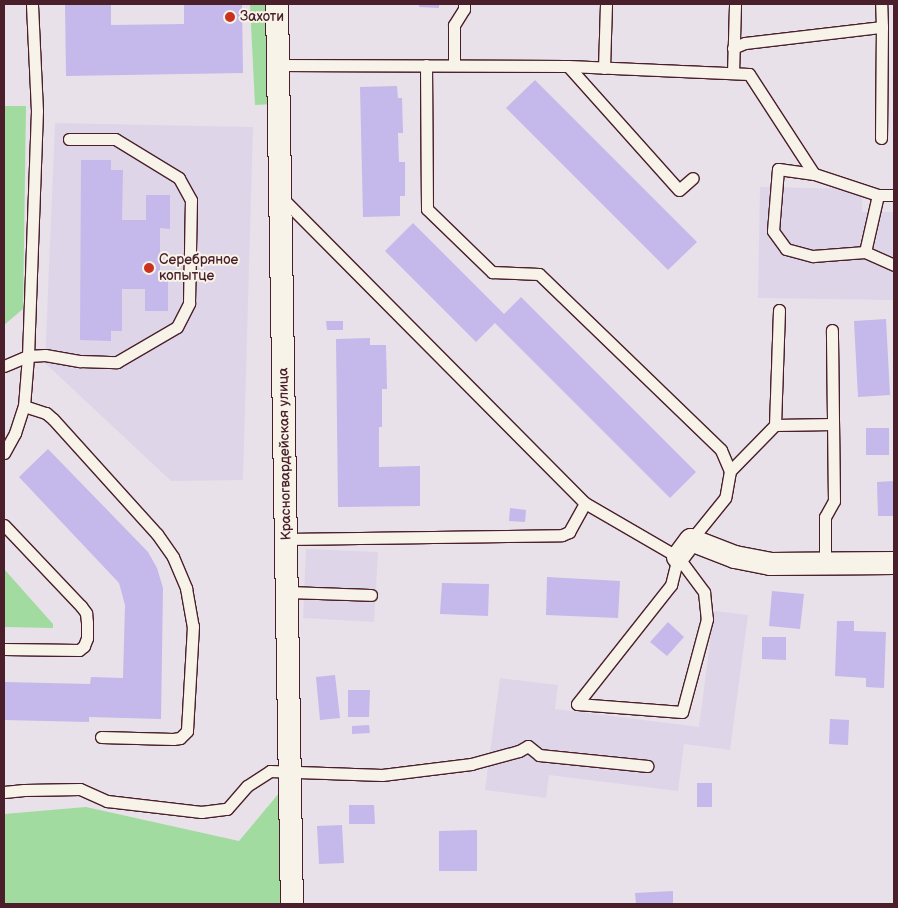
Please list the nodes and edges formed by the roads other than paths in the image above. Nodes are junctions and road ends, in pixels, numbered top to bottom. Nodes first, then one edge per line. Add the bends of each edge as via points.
1 (32, 4) edge
2 (277, 4) edge
3 (464, 4) edge
4 (606, 4) edge
5 (735, 4) edge
6 (881, 4) edge
7 (882, 27) junction
8 (733, 48) junction
9 (278, 65) junction
10 (426, 65) junction
11 (454, 65) junction
12 (568, 66) junction
13 (604, 68) junction
14 (733, 74) junction
15 (881, 138) dead end
16 (69, 139) dead end
17 (814, 174) junction
18 (694, 178) dead end
19 (878, 195) junction
20 (894, 195) edge
21 (281, 197) junction
22 (865, 252) junction
23 (894, 265) edge
24 (779, 310) dead end
25 (832, 330) dead end
26 (28, 356) junction
27 (4, 366) edge
28 (24, 406) junction
29 (833, 424) junction
30 (775, 425) junction
31 (4, 453) edge
32 (730, 471) junction
33 (585, 503) junction
34 (4, 525) edge
35 (286, 539) junction
36 (685, 549) junction
37 (894, 563) edge
38 (826, 564) junction
39 (286, 592) junction
40 (371, 595) dead end
41 (4, 649) edge
42 (101, 737) dead end
43 (647, 766) dead end
44 (290, 772) junction
45 (4, 792) edge
46 (292, 904) edge

1 - 26 lane via 37,111
2 - 9 street, Красногвардейская улица
3 - 11 lane via 454,25
4 - 13 lane
5 - 8 lane
6 - 7 lane
7 - 8 lane via 745,43
7 - 15 lane
8 - 14 lane
9 - 10 lane
9 - 21 street, Красногвардейская улица
10 - 11 lane
10 - 32 lane via 427,209 492,272 539,274 721,450
11 - 12 lane
12 - 13 lane
12 - 18 lane via 679,190
13 - 14 lane
14 - 17 lane via 749,74
16 - 26 lane via 115,139 179,178 191,200 189,303 177,327 117,362
17 - 19 lane
17 - 22 lane via 778,169 773,231 786,249 813,256
19 - 20 lane
19 - 22 lane
21 - 33 lane
21 - 35 street, Красногвардейская улица
22 - 23 lane
24 - 30 lane
25 - 29 lane
26 - 27 lane
26 - 28 lane
28 - 31 lane via 16,433
28 - 42 lane via 53,419 151,527 173,557 186,588 193,626 187,731 173,740
29 - 30 lane
29 - 38 lane via 834,501 825,518
30 - 32 lane
32 - 36 lane via 725,498
33 - 35 lane via 569,532 562,535
33 - 36 lane
34 - 41 lane via 81,606 87,622 87,638 79,650
35 - 39 street, Красногвардейская улица
36 - 36 lane via 704,592 707,619 682,712 576,704 672,585
36 - 38 street via 770,564
37 - 38 street
39 - 40 lane
39 - 44 street, Красногвардейская улица
43 - 44 lane via 539,755 528,746 471,764 382,775
44 - 45 lane via 270,771 247,786 227,809 201,812 107,801 80,789
44 - 46 street, Красногвардейская улица

